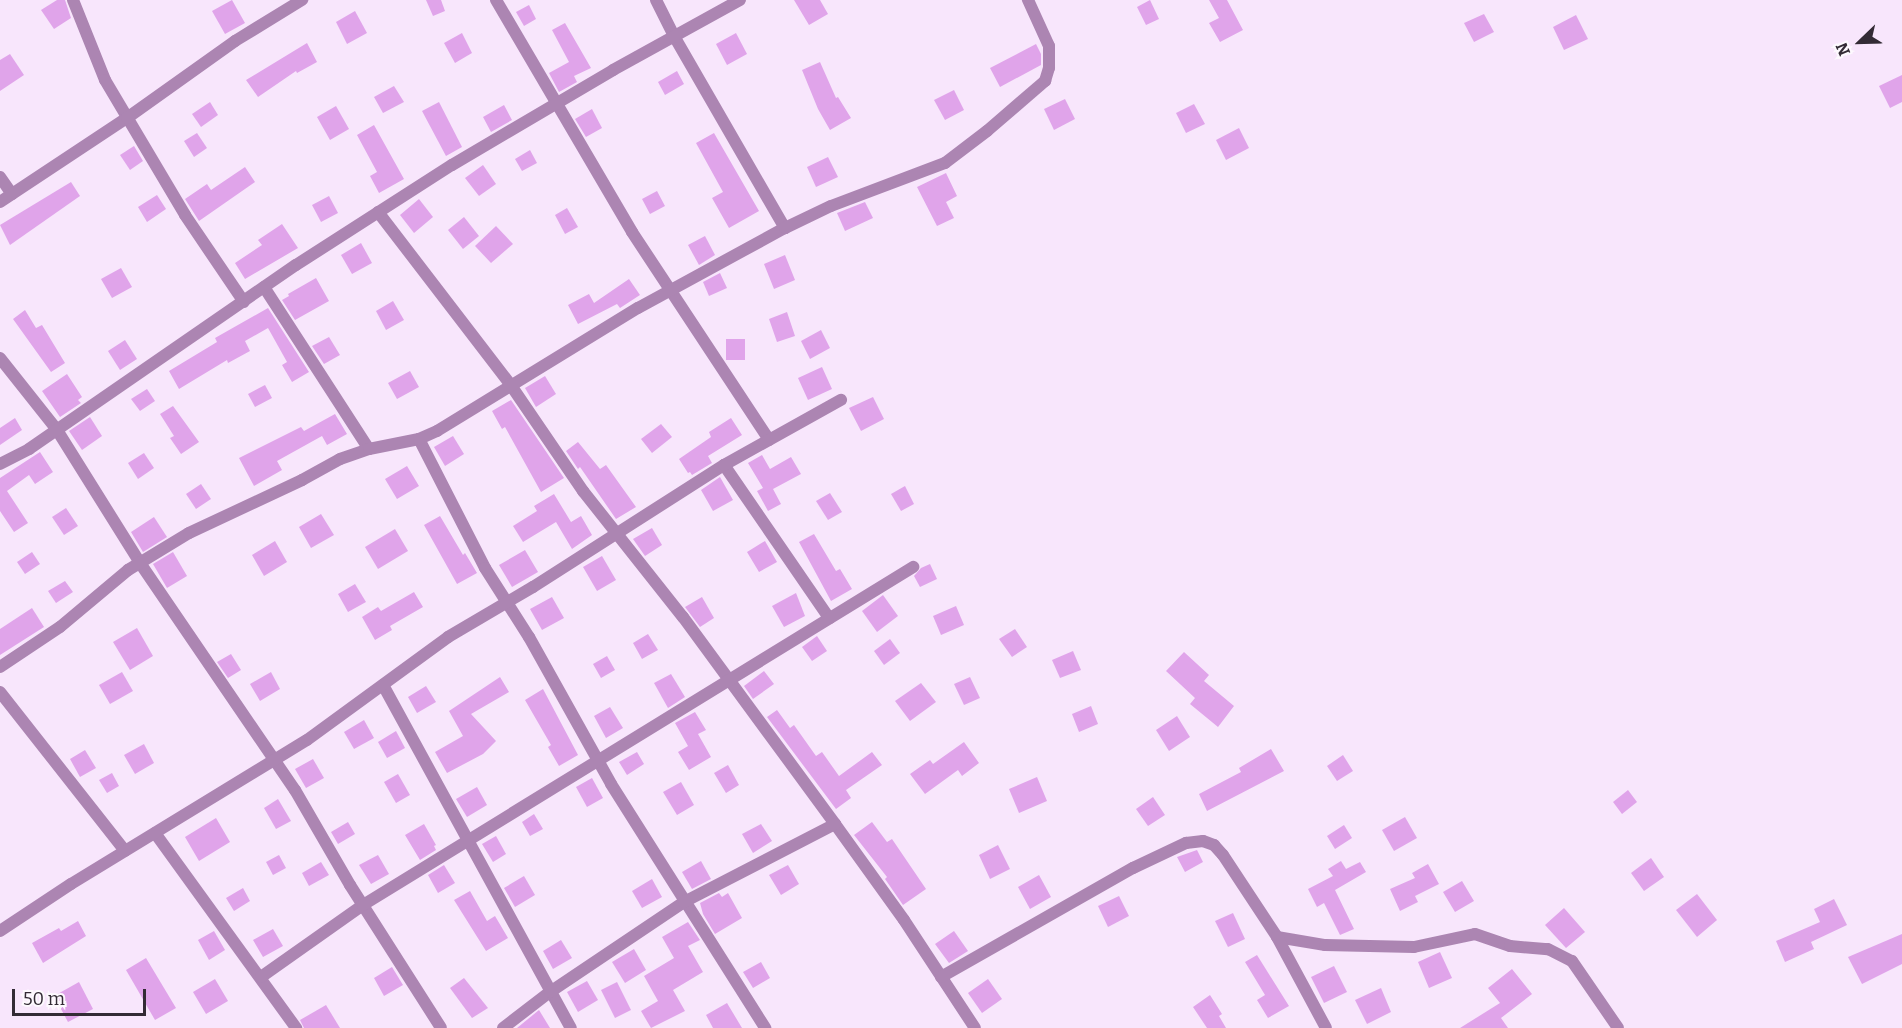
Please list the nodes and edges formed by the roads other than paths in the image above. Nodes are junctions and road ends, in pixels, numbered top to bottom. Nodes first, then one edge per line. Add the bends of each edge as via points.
1 (73, 0) edge
2 (302, 0) edge
3 (496, 0) edge
4 (656, 0) edge
5 (740, 0) edge
6 (1028, 0) edge
7 (674, 36) junction
8 (556, 103) junction
9 (127, 118) junction
10 (0, 177) edge
11 (12, 194) junction
12 (0, 202) edge
13 (378, 212) junction
14 (786, 228) junction
15 (264, 287) junction
16 (669, 291) junction
17 (244, 302) junction
18 (0, 358) edge
19 (510, 384) junction
20 (841, 400) dead end
21 (57, 430) junction
22 (418, 439) junction
23 (769, 440) junction
24 (369, 449) junction
25 (0, 464) edge
26 (724, 465) junction
27 (616, 533) junction
28 (140, 563) junction
29 (912, 567) dead end
30 (506, 601) junction
31 (829, 618) junction
32 (0, 667) edge
33 (728, 679) junction
34 (383, 685) junction
35 (0, 692) edge
36 (597, 758) junction
37 (276, 761) junction
38 (835, 824) junction
39 (155, 833) junction
40 (470, 841) junction
41 (125, 851) junction
42 (684, 902) junction
43 (363, 905) junction
44 (0, 931) edge
45 (1277, 937) junction
46 (261, 977) junction
47 (941, 977) junction
48 (550, 992) junction
49 (296, 1028) edge
50 (441, 1028) edge
51 (502, 1028) edge
52 (571, 1028) edge
53 (765, 1028) edge
54 (975, 1028) edge
55 (1326, 1028) edge
56 (1618, 1028) edge

1 - 9 street via 105,80
2 - 9 street via 235,41
3 - 8 street
4 - 7 street
5 - 7 street
6 - 14 street via 1049,46 1045,81 945,163 831,206
7 - 8 street
7 - 14 street
8 - 13 street
8 - 16 street
9 - 11 street
9 - 17 street
10 - 11 street
11 - 12 street
13 - 15 street
13 - 19 street
14 - 16 street
15 - 17 street
15 - 24 street
16 - 19 street
16 - 23 street
17 - 21 street
18 - 21 street
19 - 22 street
19 - 27 street
20 - 23 street
21 - 25 street
21 - 28 street
22 - 24 street
22 - 30 street
23 - 26 street
24 - 28 street via 340,459 189,533
26 - 27 street
26 - 31 street
27 - 30 street
27 - 33 street
28 - 32 street via 60,627
28 - 37 street
29 - 31 street
30 - 34 street
30 - 36 street
31 - 33 street
33 - 36 street
33 - 38 street
34 - 37 street
34 - 40 street
35 - 41 street
36 - 40 street
36 - 42 street
37 - 39 street
37 - 43 street
38 - 42 street
38 - 47 street
39 - 41 street
39 - 46 street
40 - 43 street
40 - 48 street
41 - 44 street
42 - 48 street
42 - 53 street
43 - 46 street
43 - 50 street
45 - 47 street via 1214,845 1203,841 1186,843 1133,868
45 - 55 street
45 - 56 street via 1325,945 1414,947 1475,934 1510,946 1548,949 1572,962
46 - 49 street
47 - 54 street
48 - 51 street
48 - 52 street

